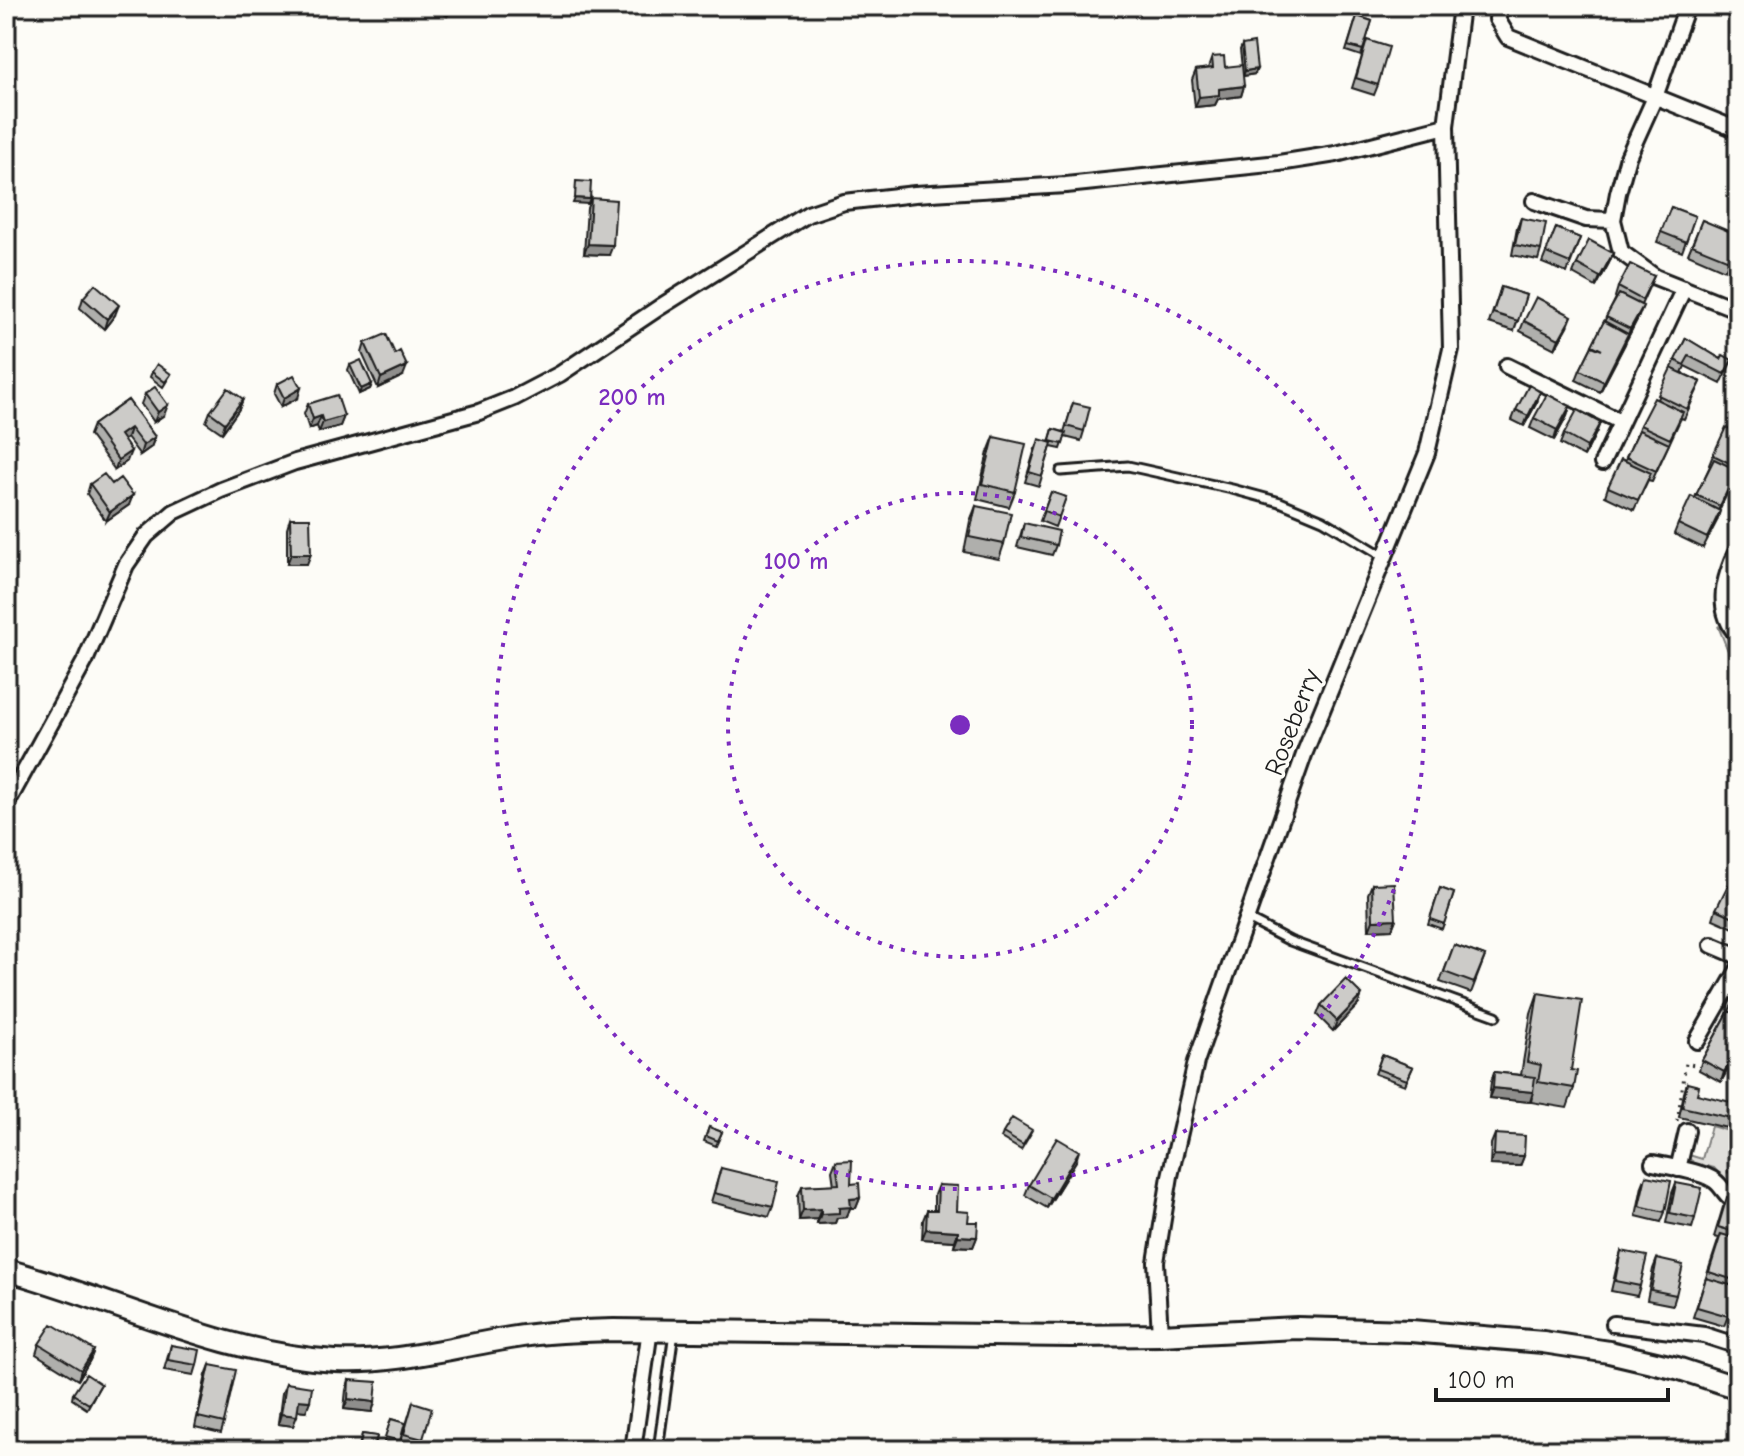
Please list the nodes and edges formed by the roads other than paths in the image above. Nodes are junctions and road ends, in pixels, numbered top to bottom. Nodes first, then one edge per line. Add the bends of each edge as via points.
1 (1461, 6) edge
2 (1502, 6) edge
3 (1687, 6) edge
4 (1655, 97) junction
5 (1446, 126) junction
6 (1738, 130) edge
7 (1534, 201) dead end
8 (1613, 220) junction
9 (1684, 288) junction
10 (1738, 310) edge
11 (1507, 366) dead end
12 (1621, 422) junction
13 (1602, 463) dead end
14 (1061, 471) dead end
15 (1738, 548) edge
16 (1385, 557) junction
17 (1738, 636) edge
18 (6, 805) edge
19 (1246, 918) junction
20 (1712, 945) dead end
21 (1738, 956) edge
22 (1738, 970) edge
23 (1496, 1016) dead end
24 (1697, 1041) dead end
25 (1682, 1130) road end
26 (1653, 1163) dead end
27 (1678, 1169) junction
28 (1738, 1203) edge
29 (6, 1270) edge
30 (1614, 1324) dead end
31 (650, 1329) junction
32 (675, 1329) junction
33 (1160, 1335) junction
34 (1738, 1346) edge
35 (1737, 1384) edge
36 (633, 1450) edge
37 (658, 1450) edge

1 - 5 street, Roseberry
2 - 4 street via 1497,19 1508,37
3 - 4 street
4 - 6 street
4 - 8 street via 1628,157
5 - 16 street, Roseberry via 1451,349 1427,453
5 - 18 street via 1279,163 826,206 514,398 295,462 195,501 174,512 137,546 85,661
7 - 8 street via 1586,219
8 - 9 street via 1621,252 1655,277
9 - 10 street
9 - 12 street
11 - 12 street
12 - 13 street
14 - 16 lane via 1128,466 1232,489 1323,520
15 - 17 street via 1723,589 1722,609
16 - 19 street, Roseberry via 1310,739
19 - 23 lane via 1290,941
19 - 33 street, Roseberry via 1196,1062 1170,1176 1156,1262
20 - 21 street
22 - 24 street
25 - 27 street
26 - 27 street
27 - 28 street via 1714,1180
29 - 31 main road via 252,1347 333,1361 393,1360 558,1331
30 - 34 street via 1704,1335
31 - 32 main road
31 - 36 street
32 - 33 main road
32 - 37 lane
33 - 35 main road via 1297,1328 1543,1342 1609,1352

